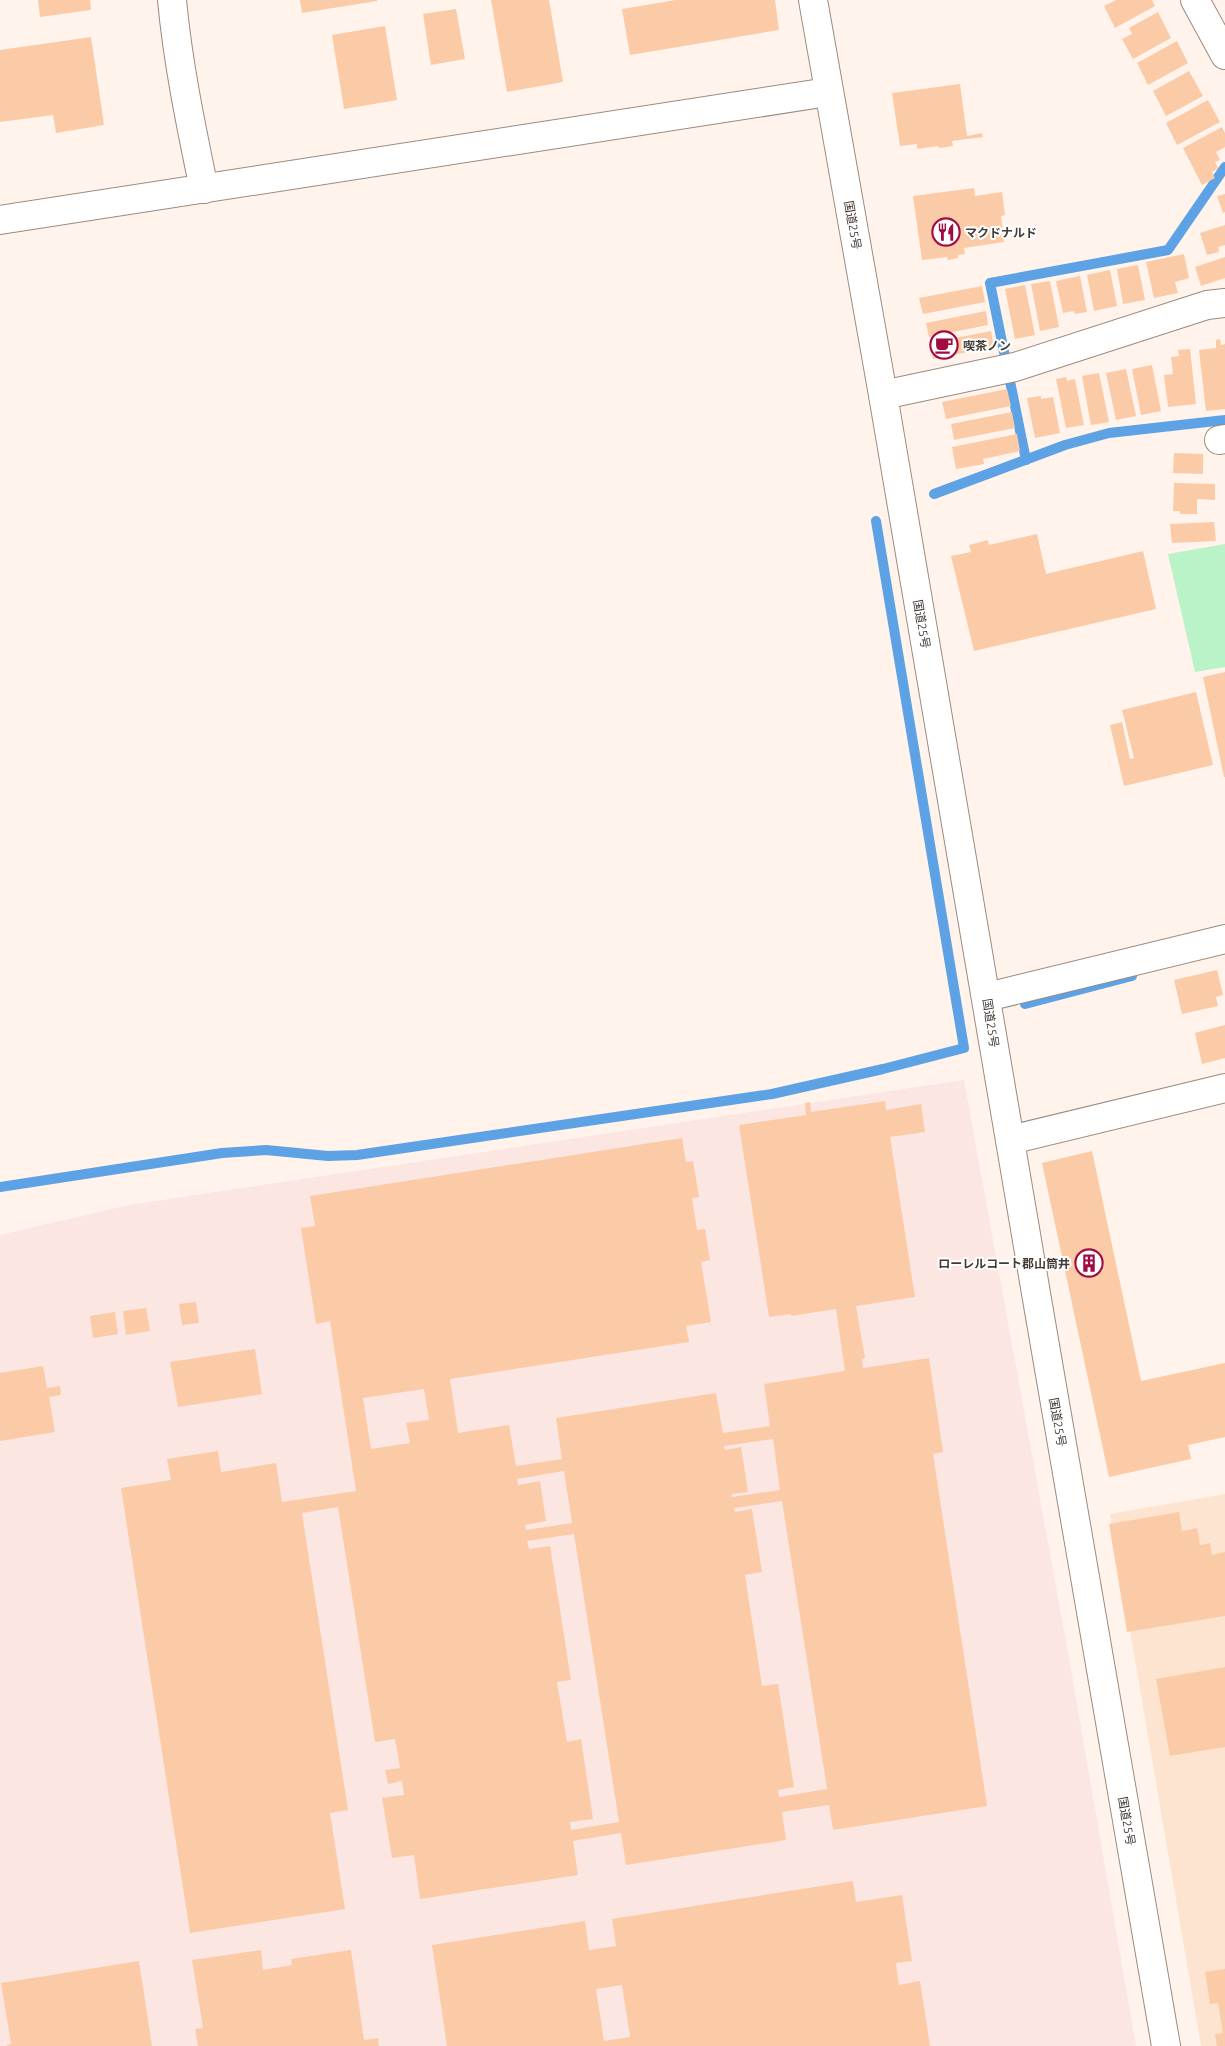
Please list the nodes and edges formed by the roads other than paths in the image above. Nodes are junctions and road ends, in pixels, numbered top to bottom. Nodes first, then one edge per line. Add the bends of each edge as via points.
1 (172, 0) edge
2 (813, 0) edge
3 (1195, 0) edge
4 (1225, 55) edge
5 (828, 92) junction
6 (204, 188) junction
7 (0, 220) edge
8 (1225, 303) edge
9 (883, 395) junction
10 (1225, 939) edge
11 (987, 997) junction
12 (1225, 1088) edge
13 (1010, 1140) junction
14 (1166, 2046) edge

1 - 6 main road via 184,96
2 - 5 main road, 国道25号
3 - 4 main road
5 - 6 main road
5 - 9 main road, 国道25号
6 - 7 main road
8 - 9 main road via 1006,369
9 - 11 main road, 国道25号
10 - 11 main road
11 - 13 main road, 国道25号
12 - 13 main road
13 - 14 main road, 国道25号

